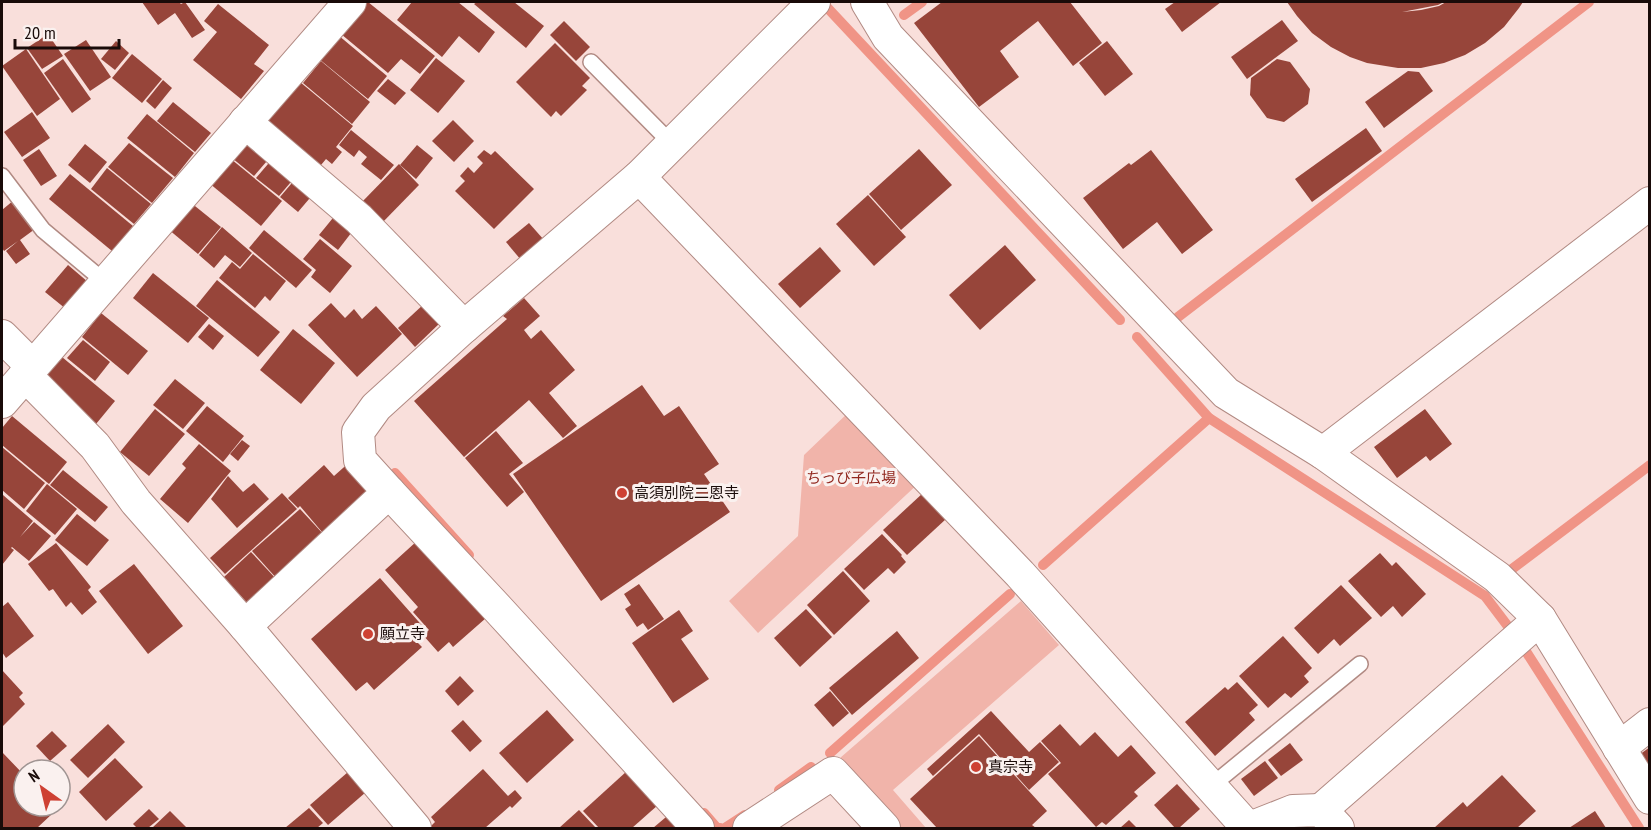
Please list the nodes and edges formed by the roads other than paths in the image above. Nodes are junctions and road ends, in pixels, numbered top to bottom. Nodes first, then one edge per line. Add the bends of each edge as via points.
1 (350, 2) edge
2 (867, 2) edge
3 (811, 4) edge
4 (591, 62) dead end
5 (245, 122) junction
6 (672, 144) junction
7 (2, 176) edge
8 (639, 177) junction
9 (1650, 203) edge
10 (105, 282) junction
11 (464, 327) junction
12 (2, 336) edge
13 (28, 370) junction
14 (2, 402) edge
15 (1323, 453) junction
16 (389, 492) junction
17 (1540, 619) junction
18 (245, 626) junction
19 (1360, 664) dead end
20 (1650, 724) edge
21 (1619, 748) junction
22 (1210, 787) junction
23 (1650, 798) edge
24 (1330, 819) edge
25 (415, 828) edge
26 (698, 828) edge
27 (749, 828) edge
28 (884, 828) edge
29 (1249, 828) edge

1 - 5 street
2 - 15 street via 888,37 1226,393
3 - 6 street
4 - 6 lane
5 - 10 street
5 - 11 street via 359,219
6 - 8 street
7 - 10 lane via 43,230
8 - 11 street
8 - 22 street via 1020,574
9 - 15 street
10 - 13 street
11 - 16 street via 376,407 358,432 360,460
12 - 13 street
13 - 14 street
13 - 18 street
15 - 17 street via 1497,577
16 - 18 street
16 - 26 street
17 - 21 street
17 - 24 street
18 - 25 street
19 - 22 lane
20 - 21 street
21 - 23 street
22 - 29 street
24 - 29 street via 1293,811
27 - 28 street via 833,773

